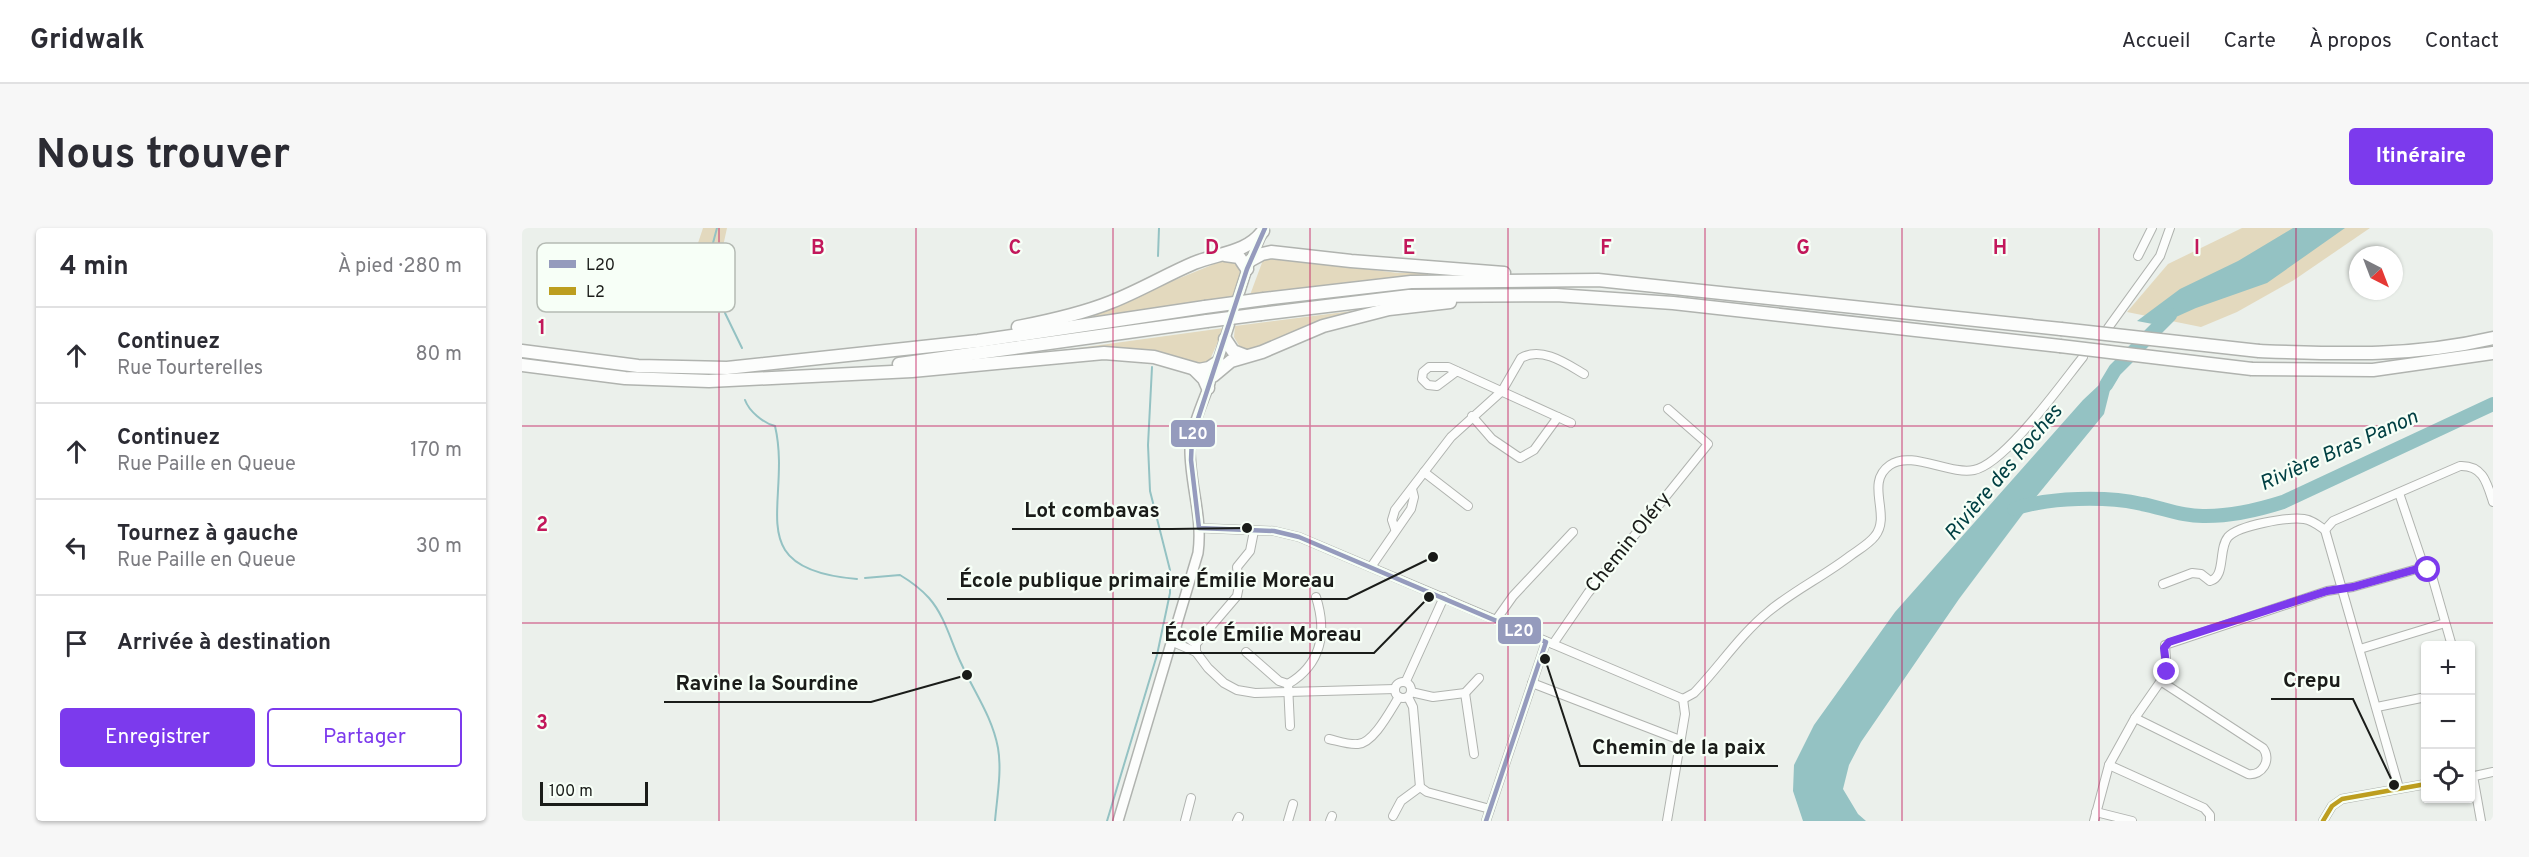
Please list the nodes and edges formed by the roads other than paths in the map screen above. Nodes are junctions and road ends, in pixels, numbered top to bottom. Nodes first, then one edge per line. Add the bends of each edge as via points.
1 (2152, 228) edge
2 (2170, 228) edge
3 (1264, 229) edge
4 (1280, 253) junction
5 (1215, 256) junction
6 (2138, 256) dead end
7 (1249, 265) junction
8 (1598, 280) junction
9 (1556, 295) junction
10 (2108, 328) dead end
11 (2493, 338) edge
12 (1225, 339) junction
13 (522, 351) edge
14 (878, 352) junction
15 (2493, 353) edge
16 (1246, 356) junction
17 (2084, 357) dead end
18 (1218, 362) junction
19 (522, 365) edge
20 (1194, 369) junction
21 (1457, 371) dead end
22 (1584, 374) dead end
23 (811, 375) junction
24 (1210, 382) junction
25 (1502, 391) junction
26 (1668, 409) dead end
27 (1472, 416) junction
28 (1558, 417) junction
29 (1571, 423) dead end
30 (1424, 472) junction
31 (2399, 493) junction
32 (2493, 502) edge
33 (1468, 506) dead end
34 (1199, 528) junction
35 (2325, 530) junction
36 (1254, 531) junction
37 (1573, 532) dead end
38 (1371, 567) junction
39 (2424, 567) junction
40 (2163, 584) dead end
41 (2342, 588) junction
42 (1316, 597) dead end
43 (1444, 597) junction
44 (1496, 620) junction
45 (2445, 623) junction
46 (1176, 629) junction
47 (2451, 641) edge
48 (1173, 642) junction
49 (1549, 643) junction
50 (1196, 648) junction
51 (2360, 649) junction
52 (1246, 652) dead end
53 (1479, 678) dead end
54 (1406, 681) junction
55 (2162, 682) junction
56 (1532, 683) junction
57 (1289, 688) junction
58 (1465, 693) junction
59 (1403, 694) junction
60 (2421, 698) edge
61 (1683, 699) junction
62 (2377, 707) junction
63 (2134, 718) junction
64 (1290, 726) dead end
65 (1329, 739) dead end
66 (1680, 740) junction
67 (1474, 754) dead end
68 (2109, 765) junction
69 (2493, 772) edge
70 (2475, 776) edge
71 (2421, 785) edge
72 (1420, 787) junction
73 (2399, 788) junction
74 (2475, 792) edge
75 (1191, 798) dead end
76 (1293, 804) dead end
77 (1490, 810) junction
78 (2096, 812) junction
79 (1393, 816) dead end
80 (1118, 821) edge
81 (1185, 821) edge
82 (1288, 821) edge
83 (1486, 821) edge
84 (1667, 821) edge
85 (2094, 821) edge
86 (2132, 821) edge
87 (2210, 821) edge
88 (2323, 821) edge
89 (2481, 821) edge

1 - 6 street
2 - 10 street via 2160,256
3 - 4 highway via 1268,246
3 - 5 highway via 1249,246
3 - 7 street
4 - 7 highway via 1262,254
4 - 8 highway
5 - 7 highway via 1236,255
5 - 14 highway via 1112,302 1050,321
7 - 12 street
8 - 11 highway, bridge via 2259,351 2392,354
8 - 14 highway, bridge via 1411,282
9 - 15 highway, bridge via 1673,303 2252,369 2373,370
9 - 16 highway via 1389,309 1323,326
9 - 23 highway, bridge via 1409,296
12 - 16 highway via 1233,351
12 - 18 street
13 - 14 highway via 626,365 698,369
16 - 24 highway via 1224,365
17 - 61 street via 1988,465 1964,471 1913,461 1889,466 1878,483 1882,517 1874,537 1768,612 1694,693
18 - 20 highway via 1209,368
18 - 24 street
19 - 23 highway via 651,380 729,381
20 - 23 highway via 1154,357 1104,353 912,371
20 - 24 highway
21 - 25 street
22 - 25 street via 1555,358 1527,355
24 - 34 street via 1190,445
25 - 27 street
25 - 28 street
26 - 49 street, Chemin Oléry via 1708,444
27 - 28 street via 1492,439 1520,458 1534,450
27 - 30 street
28 - 29 street
30 - 33 street
30 - 38 street via 1412,489 1411,509
31 - 32 street via 2468,465 2486,480
31 - 35 street via 2333,521
31 - 39 street
34 - 36 street
34 - 46 street via 1198,553
35 - 40 street via 2301,518 2243,527 2222,545 2215,580 2210,582 2201,574 2192,573
35 - 41 street
36 - 38 street via 1299,537
36 - 50 street via 1250,551 1237,567 1237,596
37 - 44 street via 1513,596
38 - 43 street
39 - 41 street
39 - 45 street via 2432,576
41 - 51 street
41 - 55 street via 2169,642 2164,648 2168,668
42 - 57 street via 1323,637 1311,662
43 - 44 street
43 - 54 street
44 - 49 street
45 - 47 street
45 - 51 street
46 - 48 street
46 - 50 street
48 - 50 street
48 - 80 street
49 - 56 street, Chemin Oléry
49 - 61 street
50 - 57 street via 1215,676 1237,690 1255,693
51 - 62 street
52 - 57 street
53 - 58 street
54 - 59 street via 1401,681
54 - 59 street via 1412,687
55 - 63 street
55 - 63 street via 2263,748 2268,757 2260,771 2248,774
56 - 66 street
56 - 77 street, Chemin Oléry
57 - 59 street
57 - 64 street
58 - 59 street via 1433,697
58 - 67 street
59 - 65 street via 1366,742
59 - 72 street via 1413,707
60 - 62 street
61 - 66 street via 1685,714
62 - 73 street
63 - 68 street
66 - 84 street
68 - 78 street
68 - 87 street via 2204,808
69 - 70 street
71 - 73 street
72 - 77 street
72 - 79 street via 1401,801
73 - 88 street via 2342,799
74 - 89 street
75 - 81 street
76 - 82 street
77 - 83 street, Chemin Oléry
78 - 85 street
78 - 86 street

